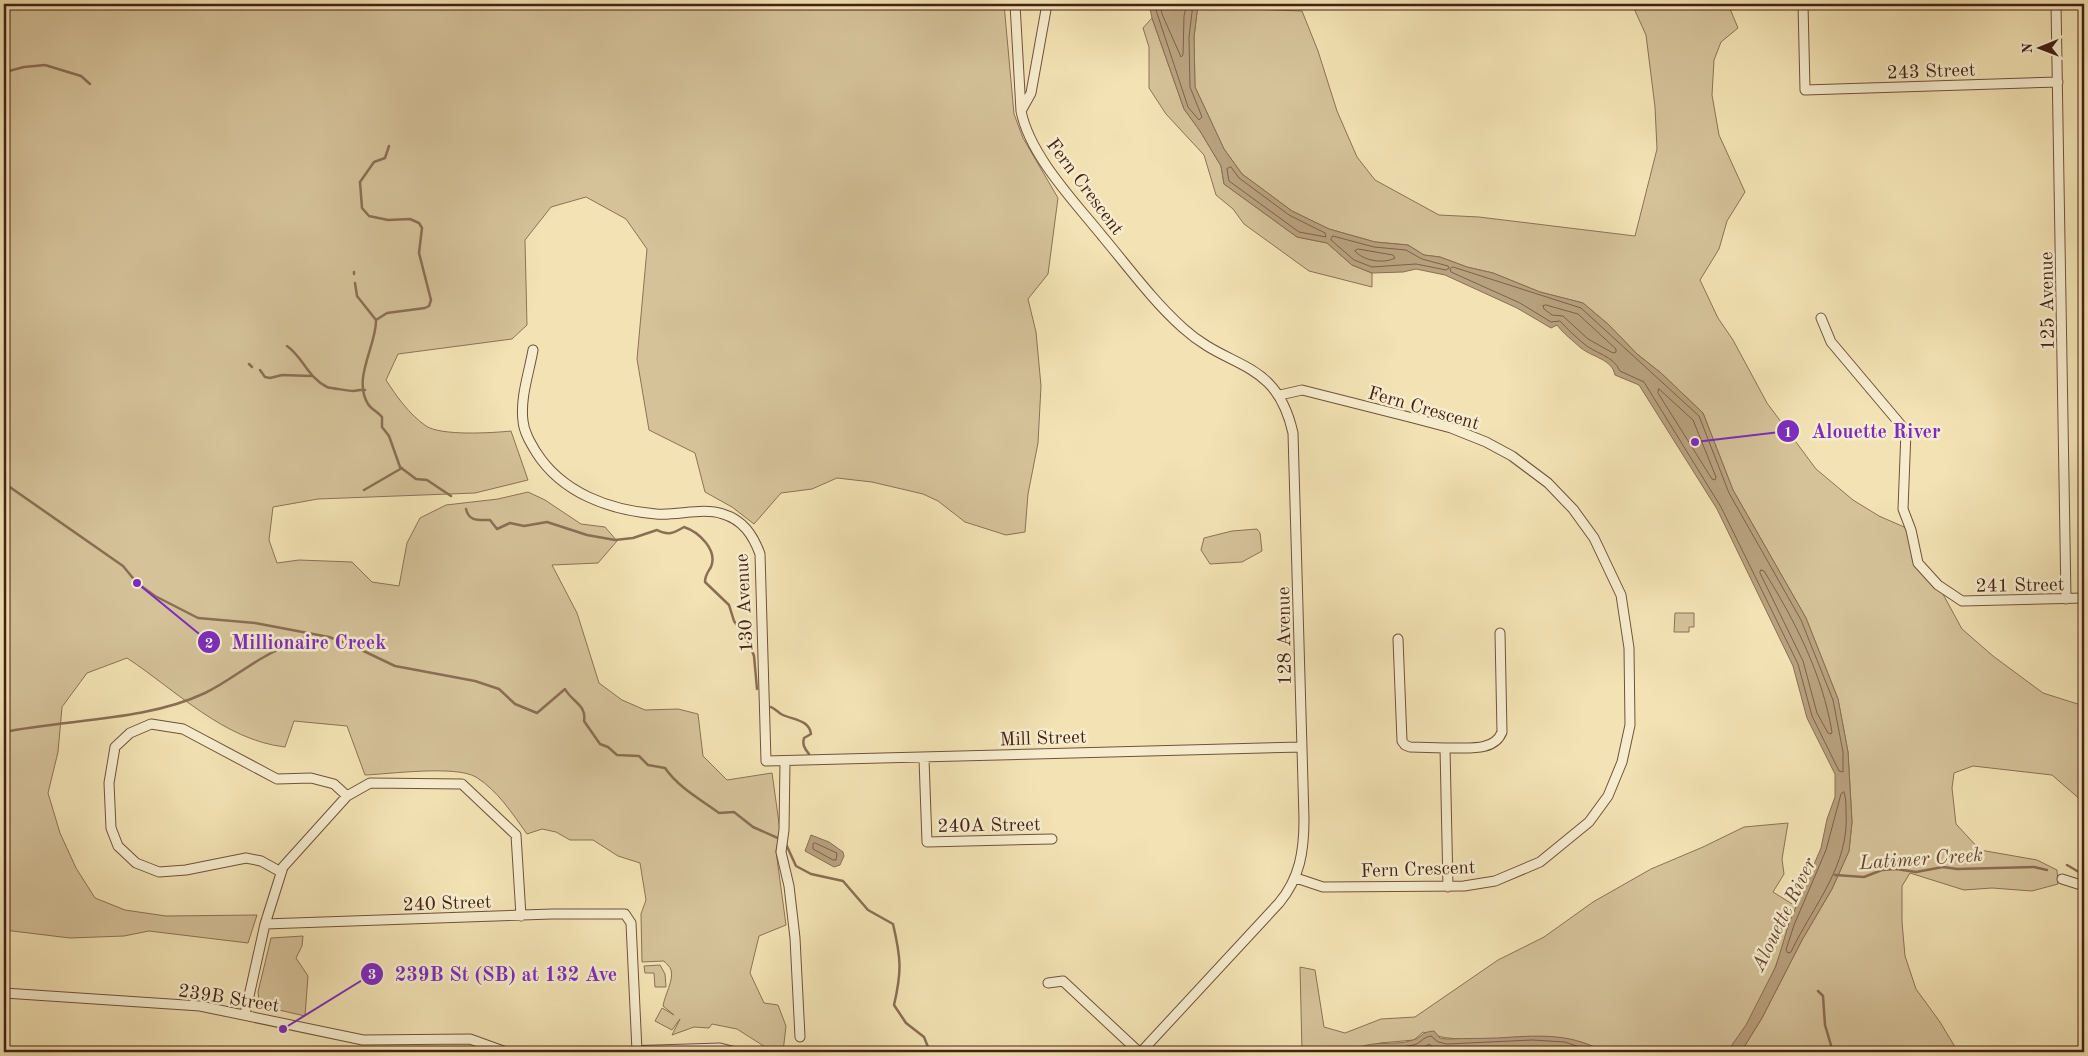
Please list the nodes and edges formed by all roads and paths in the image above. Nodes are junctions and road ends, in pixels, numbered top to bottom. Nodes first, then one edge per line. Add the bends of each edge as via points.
1 (1015, 4) edge
2 (1047, 4) edge
3 (1803, 4) edge
4 (2056, 4) edge
5 (2058, 82) junction
6 (1021, 111) junction
7 (1821, 318) dead end
8 (533, 350) dead end
9 (1280, 395) junction
10 (2084, 598) edge
11 (2066, 599) junction
12 (1500, 633) dead end
13 (1398, 639) dead end
14 (1302, 747) junction
15 (1444, 748) junction
16 (924, 758) junction
17 (786, 762) junction
18 (347, 796) junction
19 (1052, 839) dead end
20 (282, 872) junction
21 (1296, 878) junction
22 (2062, 879) dead end
23 (2084, 886) edge
24 (1448, 887) junction
25 (521, 916) junction
26 (265, 924) junction
27 (1048, 983) dead end
28 (4, 993) edge
29 (245, 1014) junction
30 (800, 1036) dead end
31 (637, 1051) junction
32 (506, 1052) edge
33 (593, 1052) edge
34 (736, 1052) edge
35 (1140, 1052) edge

1 - 6 street, Fern Crescent
2 - 6 street via 1031,93
3 - 5 street, 243 Street via 1806,90
4 - 5 street, 125 Avenue
5 - 11 street, 125 Avenue
6 - 9 street, Fern Crescent via 1030,138 1064,188 1149,293 1184,329 1264,376
7 - 11 street, 241 Street via 1831,342 1906,431 1903,509 1918,563 1938,585 1962,601
8 - 17 street, 130 Avenue via 523,400 523,424 528,439 557,478 602,504 657,514 717,512 740,522 752,535 760,554 766,761
9 - 14 street, 128 Avenue via 1289,414 1295,453
9 - 24 street, Fern Crescent via 1302,390 1413,418 1451,428 1512,456 1548,483 1573,509 1594,538 1621,595 1629,648 1630,726 1622,762 1608,796 1589,822 1540,862 1495,880
10 - 11 street, 241 Street
12 - 15 street via 1500,739 1489,746
13 - 15 street via 1402,741 1410,747
14 - 16 street, Mill Street
14 - 21 street, 128 Avenue via 1304,843
15 - 24 street
16 - 17 street, Mill Street
16 - 19 street, 240A Street via 927,842
17 - 30 street via 781,857 789,886 795,938
18 - 20 street
18 - 20 street via 334,784 311,778 277,779 183,729 151,724 130,733 115,747 109,783 112,828 118,846 136,863 159,872 246,858 261,861
18 - 25 street via 370,783 462,784 516,835
20 - 26 street
21 - 24 street, Fern Crescent via 1323,886
21 - 35 street via 1279,903
22 - 23 street
25 - 26 street, 240 Street
25 - 31 street, 240 Street via 616,912 628,916 631,923
26 - 29 street
27 - 35 street via 1063,981
28 - 29 street, 239B Street via 200,1006
29 - 32 street, 239B Street via 363,1040 470,1040
31 - 33 street
31 - 34 street via 720,1048

